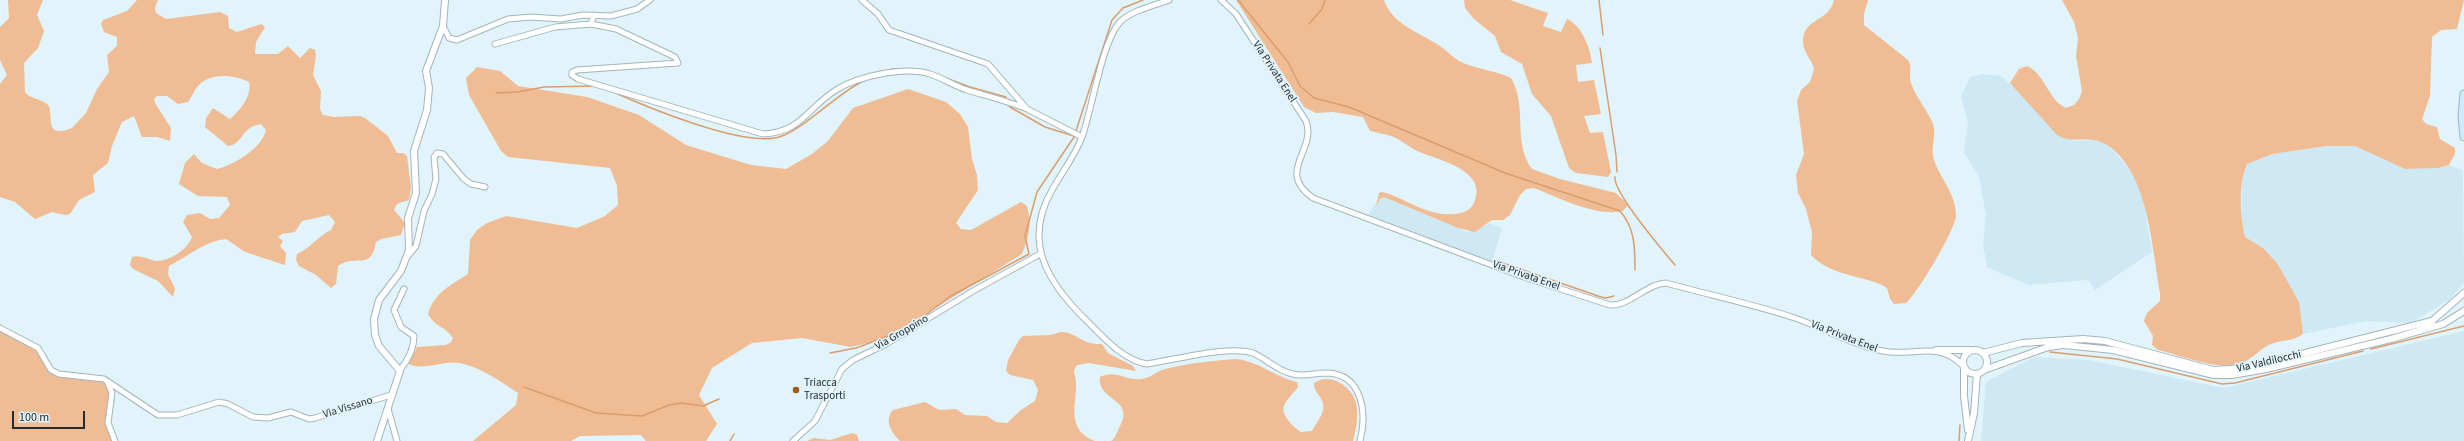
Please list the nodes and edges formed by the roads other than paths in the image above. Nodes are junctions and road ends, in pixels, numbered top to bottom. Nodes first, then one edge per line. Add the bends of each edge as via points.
1 (445, 0) edge
2 (650, 0) edge
3 (862, 0) edge
4 (1169, 0) edge
5 (1221, 0) edge
6 (594, 15) junction
7 (591, 24) junction
8 (443, 26) junction
9 (495, 44) dead end
10 (2464, 94) edge
11 (1027, 109) junction
12 (1080, 136) junction
13 (2464, 137) edge
14 (485, 187) dead end
15 (1040, 254) junction
16 (408, 256) junction
17 (404, 289) dead end
18 (2464, 293) edge
19 (2464, 311) edge
20 (0, 328) edge
21 (1936, 350) junction
22 (1971, 350) junction
23 (1983, 353) junction
24 (1964, 368) junction
25 (400, 370) junction
26 (1984, 370) junction
27 (1977, 374) junction
28 (107, 381) junction
29 (391, 395) junction
30 (388, 409) junction
31 (1968, 438) edge
32 (115, 441) edge
33 (376, 441) edge
34 (397, 441) edge
35 (793, 441) edge
36 (1360, 441) edge

1 - 8 street
2 - 6 street via 637,9 611,16
3 - 11 street via 878,14 889,30 988,64
4 - 12 street via 1133,13 1116,28
5 - 21 street, Via Privata Enel via 1236,14 1306,121 1308,134 1296,174 1298,183 1313,198 1524,277 1610,304 1618,304 1655,285 1666,283 1772,310 1871,348 1902,352
6 - 7 street
6 - 8 street via 561,19 508,19 457,40 449,38
7 - 9 street via 555,27
7 - 11 street via 616,29 675,57 678,63 572,72 578,79 764,134 785,131 797,125 836,90 854,81 895,73 930,74 962,88
8 - 16 street via 427,66 427,110 414,146 416,193 408,218
10 - 13 main road
11 - 12 street
12 - 15 street via 1045,203 1039,224
14 - 16 street via 471,184 443,154 437,153 434,156 436,179 432,194 424,211 416,246
15 - 35 street, Via Groppino via 886,344 853,360 842,369 815,420
15 - 36 street via 1058,288 1072,306 1124,355 1138,363 1147,364 1225,351 1253,353 1282,372 1296,375 1335,374 1354,385 1364,414
16 - 25 street via 401,271 379,300 374,320 379,346
17 - 25 street via 394,310 401,327 412,333 414,345
18 - 23 street, Via Valdilocchi via 2441,315 2427,322 2231,370 2213,370 2105,341 2083,339 2022,343
19 - 26 street, Via Valdilocchi via 2443,324 2389,340 2266,369 2214,375 2113,350 2086,346 2048,347
20 - 28 street, Via Vissano via 38,348 46,365 55,372 97,377
21 - 22 street
21 - 24 street, Via Privata Enel via 1954,356
22 - 23 street
22 - 24 street via 1963,356
23 - 26 street via 1987,361
24 - 27 street via 1970,374
24 - 31 street
25 - 29 street
26 - 27 street
27 - 31 street via 1974,413
28 - 29 street, Via Vissano via 150,411 163,416 177,415 219,402 253,417 268,418 291,412 315,418
28 - 32 street via 112,393 108,423
29 - 30 street
30 - 33 street
30 - 34 street

